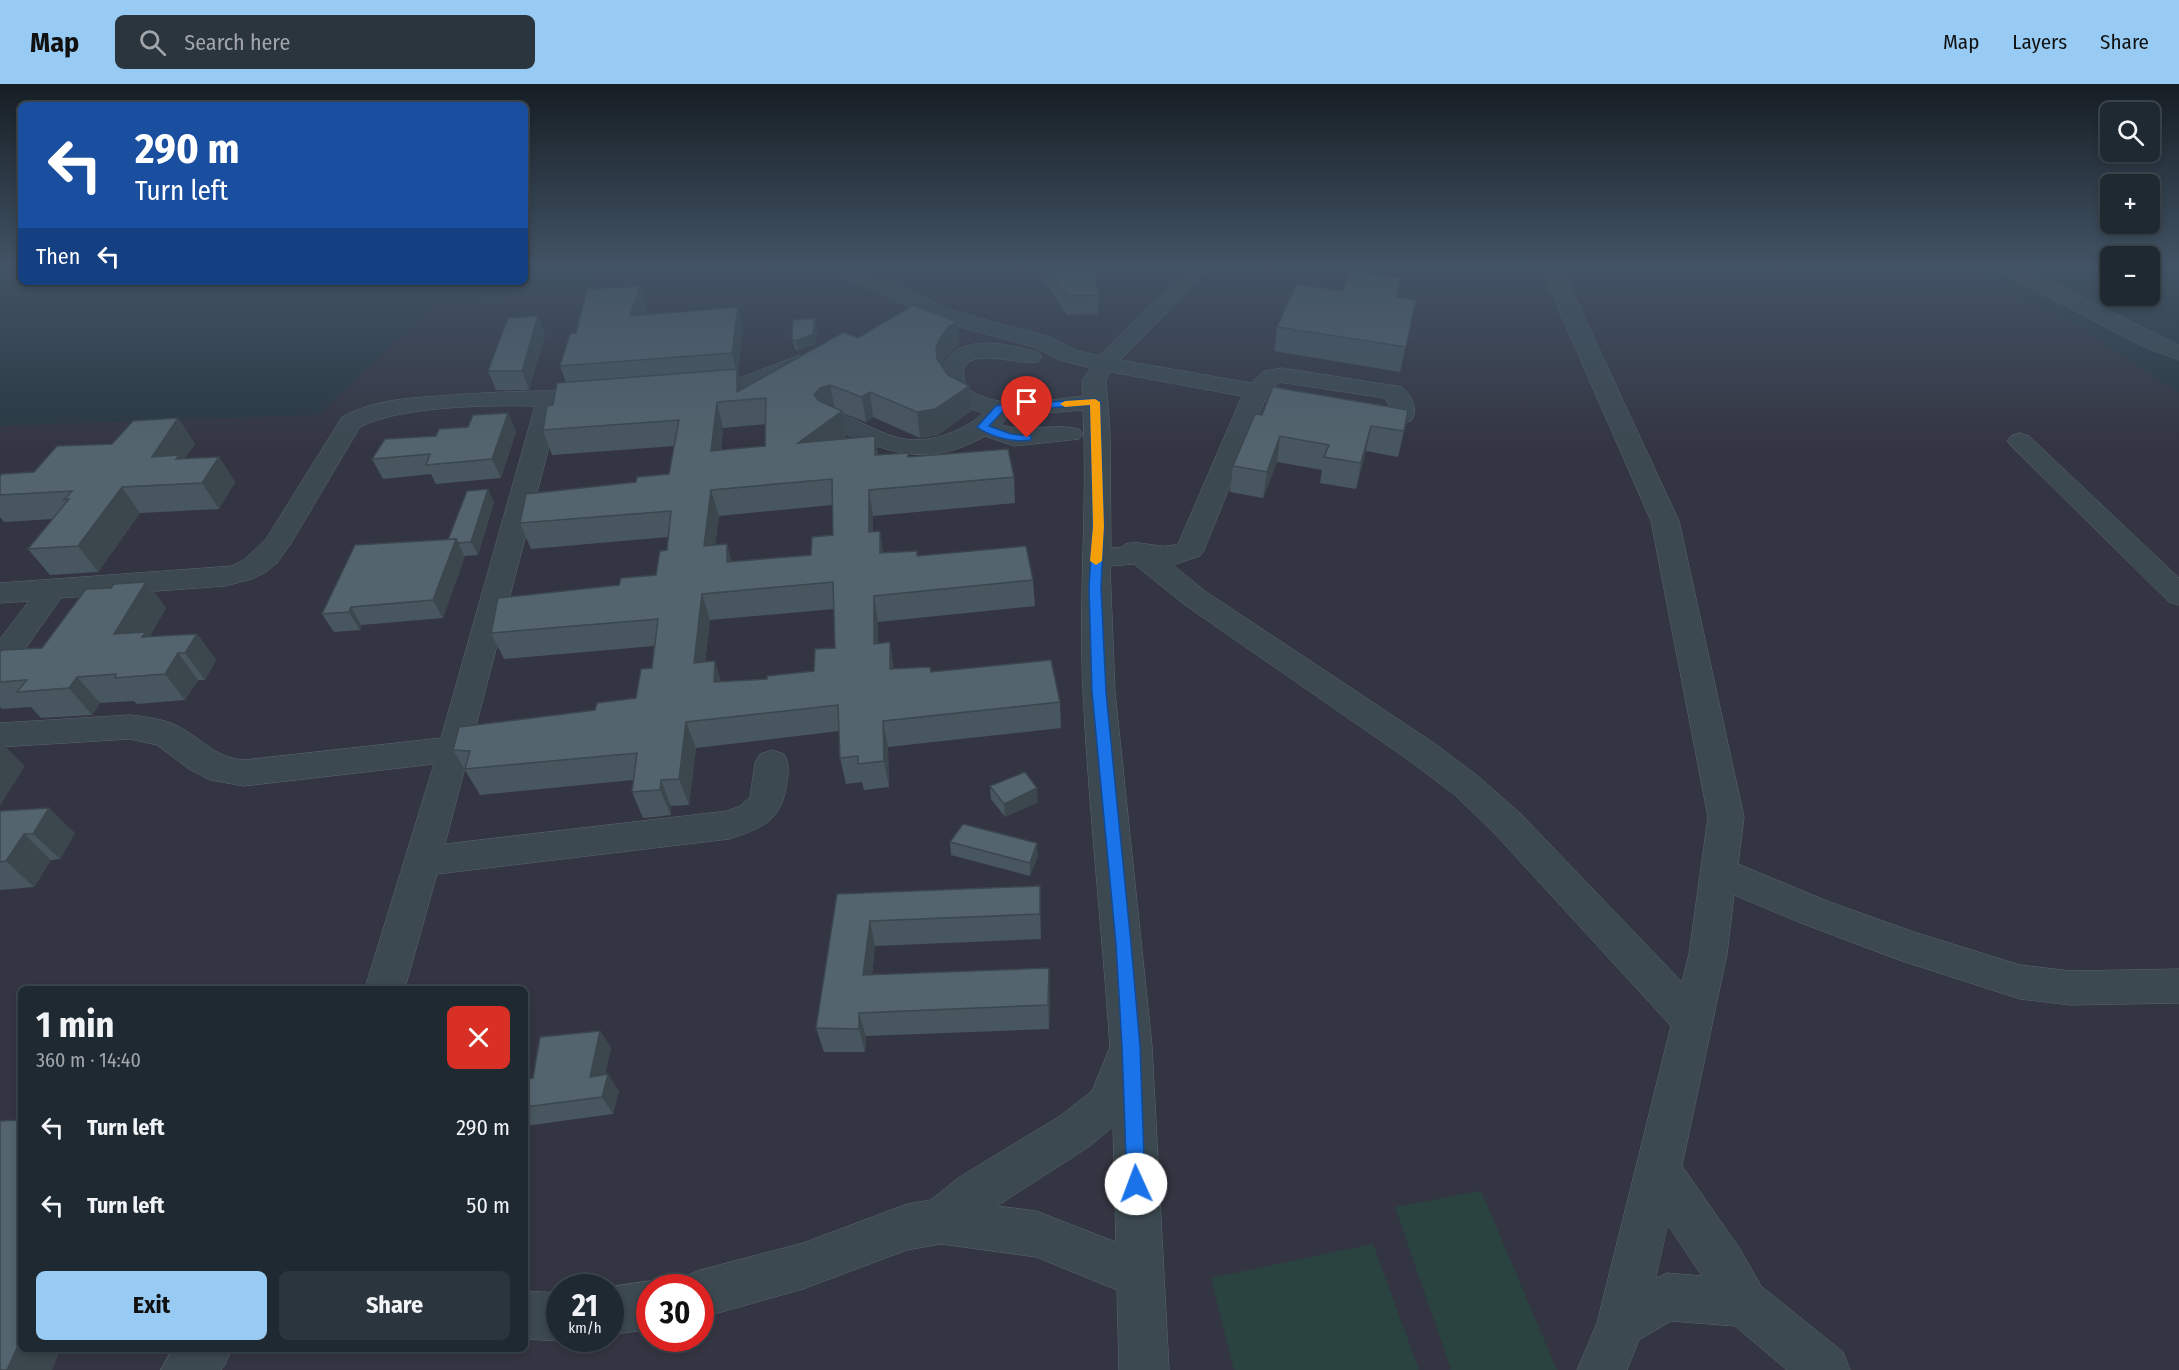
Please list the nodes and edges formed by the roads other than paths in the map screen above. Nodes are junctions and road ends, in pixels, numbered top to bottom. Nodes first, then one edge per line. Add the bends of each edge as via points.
1 (987, 327) edge
2 (1049, 327) edge
3 (1141, 327) edge
4 (1578, 327) edge
5 (2124, 327) edge
6 (1047, 343) junction
7 (825, 351) edge
8 (2179, 353) edge
9 (1068, 355) junction
10 (1104, 364) junction
11 (672, 392) edge
12 (1256, 392) junction
13 (627, 395) edge
14 (550, 399) junction
15 (1095, 402) junction
16 (1000, 408) junction
17 (834, 420) edge
18 (983, 427) junction
19 (1070, 434) dead end
20 (2020, 441) dead end
21 (1097, 543) junction
22 (1141, 554) junction
23 (52, 590) junction
24 (0, 593) edge
25 (2179, 595) edge
26 (0, 661) edge
27 (0, 735) edge
28 (455, 749) junction
29 (772, 763) dead end
30 (422, 861) junction
31 (1719, 872) junction
32 (387, 986) edge
33 (2179, 986) edge
34 (1692, 1020) junction
35 (1131, 1046) junction
36 (1659, 1171) junction
37 (941, 1221) junction
38 (1139, 1275) junction
39 (714, 1290) edge
40 (1744, 1303) junction
41 (528, 1315) edge
42 (546, 1316) edge
43 (1621, 1323) junction
44 (204, 1352) edge
45 (186, 1370) edge
46 (1144, 1370) edge
47 (1602, 1370) edge
48 (1826, 1370) edge

1 - 6 street
2 - 6 street
3 - 10 street
4 - 31 street via 1665,521 1726,817
5 - 8 street
6 - 9 street
7 - 11 street via 745,385
9 - 10 street
9 - 16 street via 1035,358 981,351 958,359 953,373 956,390 983,406
10 - 12 street
10 - 15 street via 1094,380
12 - 12 street via 1380,412 1402,416 1401,398 1393,392 1282,375 1272,376
12 - 22 street via 1190,550 1170,556
13 - 14 street
14 - 23 street via 486,399 396,407 362,415 351,422 279,544 251,569 225,577
14 - 28 street
15 - 16 street
15 - 21 street
16 - 18 street
17 - 18 street via 904,446 958,440
18 - 19 street via 1014,438
20 - 25 street
21 - 22 street
21 - 35 street via 1101,724
22 - 34 street via 1195,598 1467,786 1509,825
23 - 24 street
23 - 26 street
27 - 28 street via 150,729 169,736 213,767 244,773
28 - 30 street
29 - 30 street via 761,811 729,825
30 - 32 street
31 - 33 street via 1814,912 2020,982 2071,988
31 - 34 street via 1708,954
34 - 36 street
35 - 37 street via 1107,1105 1076,1131 974,1194
35 - 38 street
36 - 40 street
36 - 43 street
37 - 38 street via 1036,1234
37 - 39 street via 907,1227 803,1266
38 - 46 street
40 - 43 street via 1667,1297
40 - 48 street
41 - 42 street
43 - 47 street
44 - 45 street

